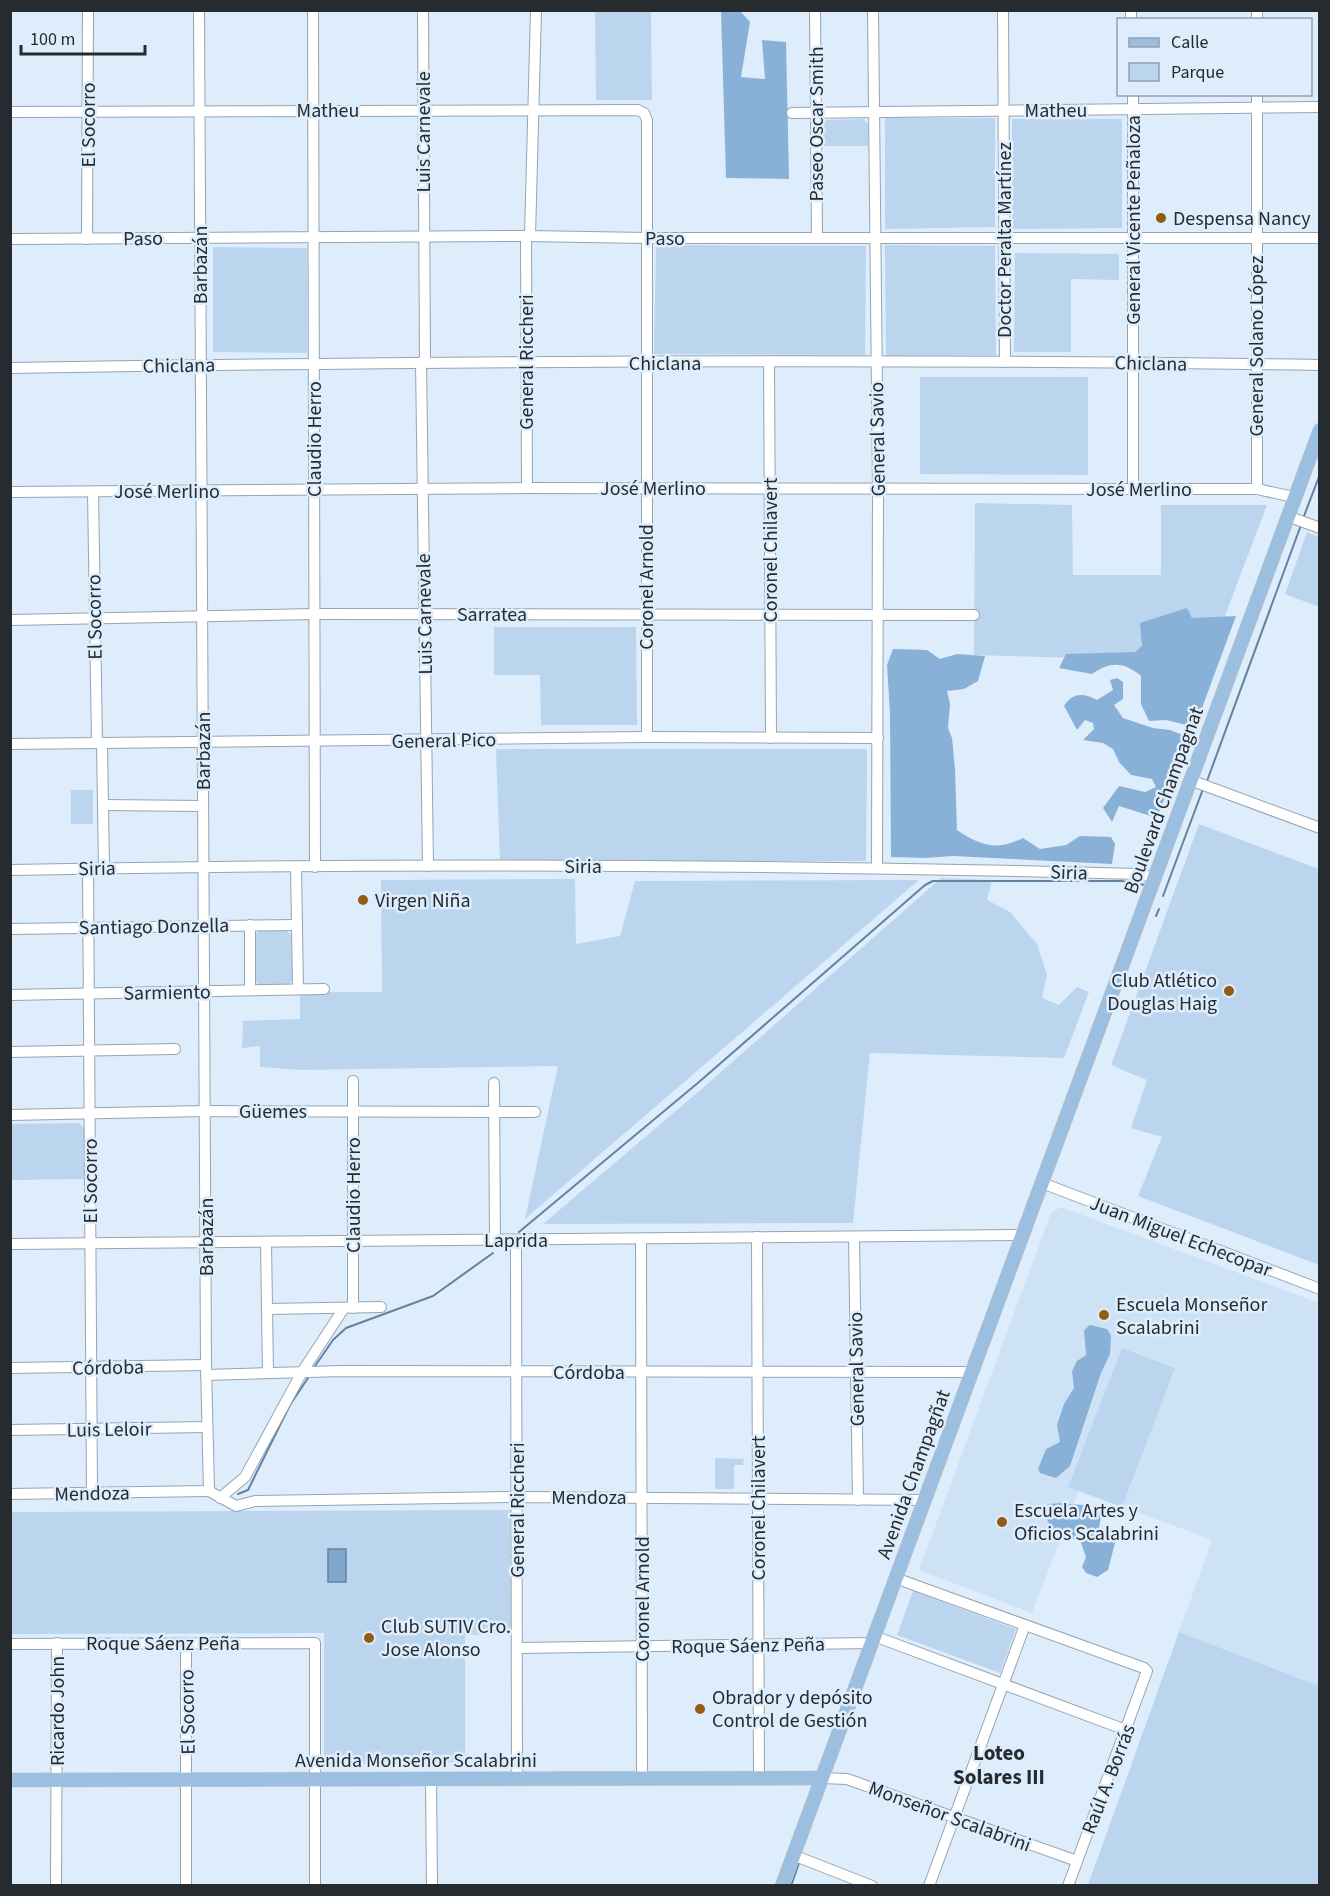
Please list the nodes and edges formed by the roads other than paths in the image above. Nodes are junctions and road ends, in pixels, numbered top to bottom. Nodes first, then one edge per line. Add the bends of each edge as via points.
1 (88, 10) edge
2 (199, 10) edge
3 (312, 10) edge
4 (423, 10) edge
5 (536, 10) edge
6 (815, 10) edge
7 (873, 10) edge
8 (1003, 10) edge
9 (1133, 96) edge
10 (1257, 96) edge
11 (1257, 107) junction
12 (1320, 107) edge
13 (198, 110) junction
14 (313, 110) junction
15 (1133, 110) junction
16 (88, 111) junction
17 (423, 111) junction
18 (533, 111) junction
19 (1004, 111) junction
20 (10, 112) edge
21 (816, 112) junction
22 (875, 112) junction
23 (644, 113) joint
24 (792, 113) dead end
25 (313, 236) junction
26 (423, 236) junction
27 (528, 236) junction
28 (200, 237) junction
29 (817, 237) junction
30 (876, 237) junction
31 (1003, 237) junction
32 (1133, 237) junction
33 (647, 238) junction
34 (1256, 238) junction
35 (1320, 238) edge
36 (10, 239) edge
37 (87, 239) junction
38 (423, 362) junction
39 (526, 362) junction
40 (876, 362) junction
41 (1005, 362) junction
42 (314, 363) junction
43 (646, 363) junction
44 (769, 363) junction
45 (1133, 363) junction
46 (1256, 364) junction
47 (201, 365) junction
48 (1320, 365) edge
49 (10, 368) edge
50 (1320, 430) edge
51 (527, 488) junction
52 (646, 488) junction
53 (770, 488) junction
54 (878, 489) junction
55 (1133, 489) junction
56 (1257, 489) junction
57 (314, 490) junction
58 (422, 490) junction
59 (201, 491) junction
60 (10, 492) edge
61 (93, 492) junction
62 (1294, 497) junction
63 (1287, 516) junction
64 (1320, 528) edge
65 (771, 613) junction
66 (315, 614) junction
67 (425, 614) junction
68 (646, 614) junction
69 (877, 614) junction
70 (203, 615) junction
71 (974, 615) dead end
72 (94, 618) junction
73 (10, 620) edge
74 (647, 737) junction
75 (771, 738) junction
76 (878, 738) junction
77 (426, 740) junction
78 (203, 742) junction
79 (315, 742) junction
80 (100, 743) junction
81 (10, 744) edge
82 (1190, 780) junction
83 (103, 805) junction
84 (203, 806) junction
85 (1320, 828) edge
86 (204, 866) junction
87 (428, 866) junction
88 (296, 867) junction
89 (315, 867) junction
90 (877, 867) junction
91 (88, 868) junction
92 (104, 868) junction
93 (10, 870) edge
94 (1156, 878) junction
95 (205, 925) junction
96 (250, 925) junction
97 (297, 925) junction
98 (88, 927) junction
99 (10, 929) edge
100 (298, 989) junction
101 (324, 989) dead end
102 (250, 990) junction
103 (205, 991) junction
104 (89, 994) junction
105 (10, 995) edge
106 (175, 1049) dead end
107 (89, 1051) junction
108 (10, 1052) edge
109 (353, 1081) dead end
110 (494, 1083) dead end
111 (205, 1111) junction
112 (353, 1111) junction
113 (494, 1111) junction
114 (535, 1112) dead end
115 (90, 1114) junction
116 (10, 1115) edge
117 (1042, 1183) junction
118 (1022, 1236) junction
119 (757, 1237) junction
120 (854, 1237) junction
121 (641, 1239) junction
122 (353, 1240) junction
123 (495, 1241) junction
124 (516, 1241) junction
125 (266, 1242) junction
126 (90, 1243) junction
127 (206, 1243) junction
128 (10, 1244) edge
129 (1320, 1289) edge
130 (381, 1307) dead end
131 (348, 1308) junction
132 (267, 1309) junction
133 (91, 1367) junction
134 (10, 1368) edge
135 (206, 1370) junction
136 (759, 1371) junction
137 (856, 1371) junction
138 (302, 1372) junction
139 (516, 1372) junction
140 (643, 1372) junction
141 (971, 1372) junction
142 (268, 1373) junction
143 (207, 1427) junction
144 (92, 1429) junction
145 (10, 1430) edge
146 (209, 1491) junction
147 (92, 1493) junction
148 (10, 1494) edge
149 (516, 1497) junction
150 (220, 1498) junction
151 (642, 1498) junction
152 (758, 1500) junction
153 (858, 1500) junction
154 (924, 1500) junction
155 (895, 1578) junction
156 (1025, 1625) junction
157 (872, 1640) junction
158 (57, 1643) junction
159 (10, 1644) edge
160 (186, 1644) junction
161 (757, 1644) junction
162 (642, 1647) junction
163 (517, 1648) junction
164 (1003, 1684) junction
165 (1126, 1730) junction
166 (759, 1778) junction
167 (821, 1778) junction
168 (431, 1779) junction
169 (518, 1779) junction
170 (642, 1779) junction
171 (10, 1780) edge
172 (57, 1780) junction
173 (188, 1780) junction
174 (315, 1780) junction
175 (953, 1817) junction
176 (793, 1855) junction
177 (1077, 1861) junction
178 (56, 1886) edge
179 (186, 1886) edge
180 (315, 1886) edge
181 (432, 1886) edge
182 (782, 1886) edge
183 (872, 1886) edge
184 (928, 1886) edge
185 (1068, 1886) edge

1 - 16 street, El Socorro
2 - 13 street, Barbazán
3 - 14 street, Claudio Herro
4 - 17 street, Luis Carnevale
5 - 18 street, General Riccheri
6 - 21 street, Paseo Oscar Smith
7 - 22 street, General Savio
8 - 19 street, Doctor Peralta Martínez
9 - 15 street, General Vicente Peñaloza
10 - 11 street, General Solano López
11 - 12 street, Matheu
11 - 15 street, Matheu
11 - 34 street, General Solano López
13 - 14 street, Matheu
13 - 16 street, Matheu
13 - 28 street, Barbazán
14 - 17 street, Matheu
14 - 25 street, Claudio Herro
15 - 19 street, Matheu
15 - 32 street, General Vicente Peñaloza
16 - 20 street, Matheu
16 - 37 street, El Socorro
17 - 18 street, Matheu
17 - 26 street, Luis Carnevale
18 - 23 street, Matheu
18 - 27 street, General Riccheri
19 - 22 street, Matheu
19 - 31 street, Doctor Peralta Martínez
21 - 22 street, Matheu
21 - 24 street, Matheu
21 - 29 street, Paseo Oscar Smith
22 - 30 street, General Savio
23 - 33 street, Coronel Arnold
25 - 26 street, Paso
25 - 28 street, Paso
25 - 42 street, Claudio Herro
26 - 27 street, Paso
26 - 38 street, Luis Carnevale
27 - 33 street, Paso
27 - 39 street, General Riccheri
28 - 37 street, Paso
28 - 47 street, Barbazán
29 - 30 street, Paso
29 - 33 street, Paso
30 - 31 street, Paso
30 - 40 street, General Savio
31 - 32 street, Paso
31 - 41 street, Doctor Peralta Martínez
32 - 34 street, Paso
32 - 45 street, General Vicente Peñaloza
33 - 43 street, Coronel Arnold
34 - 35 street, Paso
34 - 46 street, General Solano López
36 - 37 street, Paso
38 - 39 street, Chiclana
38 - 42 street, Chiclana
38 - 58 street, Luis Carnevale
39 - 43 street, Chiclana
39 - 51 street, General Riccheri
40 - 41 street, Chiclana
40 - 44 street, Chiclana
40 - 54 street, General Savio
41 - 45 street, Chiclana
42 - 47 street, Chiclana
42 - 57 street, Claudio Herro
43 - 44 street, Chiclana
43 - 52 street, Coronel Arnold
44 - 53 street, Coronel Chilavert
45 - 46 street, Chiclana
45 - 55 street, General Vicente Peñaloza
46 - 48 street, Chiclana
46 - 56 street, General Solano López
47 - 49 street, Chiclana
47 - 59 street, Barbazán
50 - 62 main road, Boulevard Champagnat
51 - 52 street, José Merlino
51 - 58 street, José Merlino
52 - 53 street, José Merlino
52 - 68 street, Coronel Arnold
53 - 54 street, José Merlino
53 - 65 street, Coronel Chilavert
54 - 55 street, José Merlino
54 - 69 street, General Savio
55 - 56 street, José Merlino
56 - 62 street, José Merlino
57 - 58 street, José Merlino
57 - 59 street, José Merlino
57 - 66 street, Claudio Herro
58 - 67 street, Luis Carnevale
59 - 61 street, José Merlino
59 - 70 street, Barbazán
60 - 61 street, José Merlino
61 - 72 street, El Socorro
62 - 63 main road, Boulevard Champagnat
63 - 64 street
63 - 82 main road, Boulevard Champagnat
65 - 68 street, Sarratea
65 - 69 street, Sarratea
65 - 75 street, Coronel Chilavert
66 - 67 street, Sarratea
66 - 70 street, Sarratea
66 - 79 street, Claudio Herro
67 - 68 street, Sarratea
67 - 77 street, Luis Carnevale
68 - 74 street, Coronel Arnold
69 - 71 street, Sarratea
69 - 76 street, General Savio
70 - 72 street, Sarratea
70 - 78 street, Barbazán
72 - 73 street, Sarratea
72 - 80 street, El Socorro
74 - 75 street, General Pico
74 - 77 street, General Pico
75 - 76 street, General Pico
76 - 90 street, General Savio
77 - 79 street, General Pico
77 - 87 street, Luis Carnevale
78 - 79 street, General Pico
78 - 80 street, General Pico
78 - 84 street, Barbazán
79 - 89 street, Claudio Herro
80 - 81 street, General Pico
80 - 83 street, El Socorro
82 - 85 street
82 - 94 main road, Boulevard Champagnat
83 - 84 street
83 - 92 street, El Socorro
84 - 86 street, Barbazán
86 - 88 street, Siria
86 - 92 street, Siria
86 - 95 street, Barbazán
87 - 89 street, Siria
87 - 90 street, Siria
88 - 89 street, Siria
88 - 97 street
90 - 94 street, Siria via 1139,874
91 - 92 street, Siria
91 - 93 street, Siria
91 - 98 street, El Socorro
94 - 117 main road, Boulevard Champagnat
95 - 96 street, Santiago Donzella
95 - 98 street, Santiago Donzella
95 - 103 street, Barbazán
96 - 97 street, Santiago Donzella
96 - 102 street
97 - 100 street
98 - 99 street, Santiago Donzella
98 - 104 street, El Socorro
100 - 101 street, Sarmiento
100 - 102 street, Sarmiento
102 - 103 street, Sarmiento
103 - 104 street, Sarmiento
103 - 111 street, Barbazán
104 - 105 street, Sarmiento
104 - 107 street, El Socorro
106 - 107 street
107 - 108 street
107 - 115 street, El Socorro
109 - 112 street, Claudio Herro
110 - 113 street
111 - 112 street, Güemes
111 - 115 street, Güemes
111 - 127 street, Barbazán
112 - 113 street, Güemes
112 - 122 street, Claudio Herro
113 - 114 street, Güemes
113 - 123 street
115 - 116 street, Güemes
115 - 126 street, El Socorro
117 - 118 main road, Avenida Champagñat
117 - 129 street, Juan Miguel Echecopar
118 - 120 street, Laprida
118 - 141 main road, Avenida Champagñat
119 - 120 street, Laprida
119 - 121 street, Laprida
119 - 136 street, Coronel Chilavert
120 - 137 street, General Savio
121 - 124 street, Laprida
121 - 140 street, Coronel Arnold
122 - 123 street, Laprida
122 - 125 street, Laprida
122 - 131 street, Claudio Herro
123 - 124 street, Laprida
124 - 139 street, General Riccheri
125 - 127 street, Laprida
125 - 132 street
126 - 127 street, Laprida
126 - 128 street, Laprida
126 - 133 street, El Socorro
127 - 135 street, Barbazán
130 - 131 street
131 - 132 street
131 - 138 street
132 - 142 street
133 - 134 street, Córdoba
133 - 135 street, Córdoba
133 - 144 street, El Socorro
135 - 142 street, Córdoba
135 - 143 street, Barbazán
136 - 137 street, Córdoba
136 - 140 street, Córdoba
136 - 152 street, Coronel Chilavert
137 - 141 street, Córdoba
137 - 153 street, General Savio
138 - 139 street, Córdoba
138 - 142 street, Córdoba
138 - 150 street via 245,1477
139 - 140 street, Córdoba
139 - 149 street, General Riccheri
140 - 151 street, Coronel Arnold
141 - 154 main road, Avenida Champagñat
143 - 144 street, Luis Leloir
143 - 146 street, Barbazán
144 - 145 street, Luis Leloir
144 - 147 street, El Socorro
146 - 147 street, Mendoza
146 - 150 street
147 - 148 street, Mendoza
149 - 150 street, Mendoza via 255,1502 236,1506
149 - 151 street, Mendoza
149 - 163 street, General Riccheri
151 - 152 street, Mendoza
151 - 162 street, Coronel Arnold
152 - 153 street, Mendoza
152 - 161 street, Coronel Chilavert
153 - 154 street, Mendoza
154 - 155 main road, Avenida Champagñat
155 - 156 street
155 - 157 main road, Avenida Champagñat
156 - 164 street
156 - 165 street, Raúl A. Borrás via 1147,1671
157 - 161 street, Roque Sáenz Peña
157 - 164 street, Roque Sáenz Peña
157 - 167 main road, Avenida Champagñat
158 - 159 street, Roque Sáenz Peña
158 - 160 street, Roque Sáenz Peña
158 - 172 street, Ricardo John
160 - 173 street, El Socorro
160 - 174 street, Roque Sáenz Peña via 315,1643
161 - 162 street, Roque Sáenz Peña
161 - 166 street, Coronel Chilavert
162 - 163 street, Roque Sáenz Peña
162 - 170 street, Coronel Arnold
163 - 169 street, General Riccheri
164 - 165 street, Roque Sáenz Peña
164 - 175 street
165 - 177 street, Raúl A. Borrás
166 - 167 main road, Avenida Monseñor Scalabrini
166 - 170 main road, Avenida Monseñor Scalabrini
167 - 175 street, Monseñor Scalabrini via 847,1779
167 - 176 main road, Avenida Champagñat
168 - 169 main road, Avenida Monseñor Scalabrini
168 - 174 main road, Avenida Monseñor Scalabrini
168 - 181 street
169 - 170 main road, Avenida Monseñor Scalabrini
171 - 172 main road, Avenida Monseñor Scalabrini
172 - 173 main road, Avenida Monseñor Scalabrini
172 - 178 street, Ricardo John
173 - 174 main road, Avenida Monseñor Scalabrini
173 - 179 street, El Socorro
174 - 180 street
175 - 177 street, Monseñor Scalabrini
175 - 184 street
176 - 182 main road, Avenida Champagñat
176 - 183 street
177 - 185 street, Raúl A. Borrás

